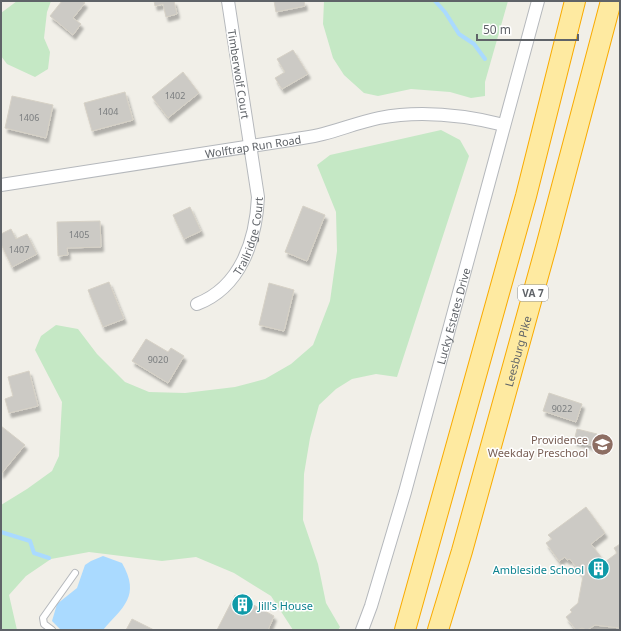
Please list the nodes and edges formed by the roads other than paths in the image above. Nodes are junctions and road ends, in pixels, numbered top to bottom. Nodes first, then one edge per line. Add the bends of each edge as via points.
1 (228, 1) edge
2 (538, 1) edge
3 (575, 1) edge
4 (611, 1) edge
5 (504, 125) junction
6 (251, 147) junction
7 (1, 185) edge
8 (197, 304) dead end
9 (462, 551) junction
10 (75, 573) dead end
11 (52, 630) edge
12 (362, 630) edge
13 (406, 630) edge
14 (438, 630) edge
15 (451, 630) edge

1 - 6 street, Timberwolf Court
2 - 5 street, Lucky Estates Drive
3 - 13 highway, VA 7 via 526,196
4 - 9 highway, Leesburg Pike / VA 7
5 - 6 street, Wolftrap Run Road via 474,118 416,114 380,118 322,134
5 - 12 street, Lucky Estates Drive via 405,492
6 - 7 street, Wolftrap Run Road
6 - 8 street, Trailridge Court via 258,197 253,238 245,257 229,282
9 - 14 highway, Leesburg Pike / VA 7
9 - 15 highway
10 - 11 lane via 43,618 44,624

